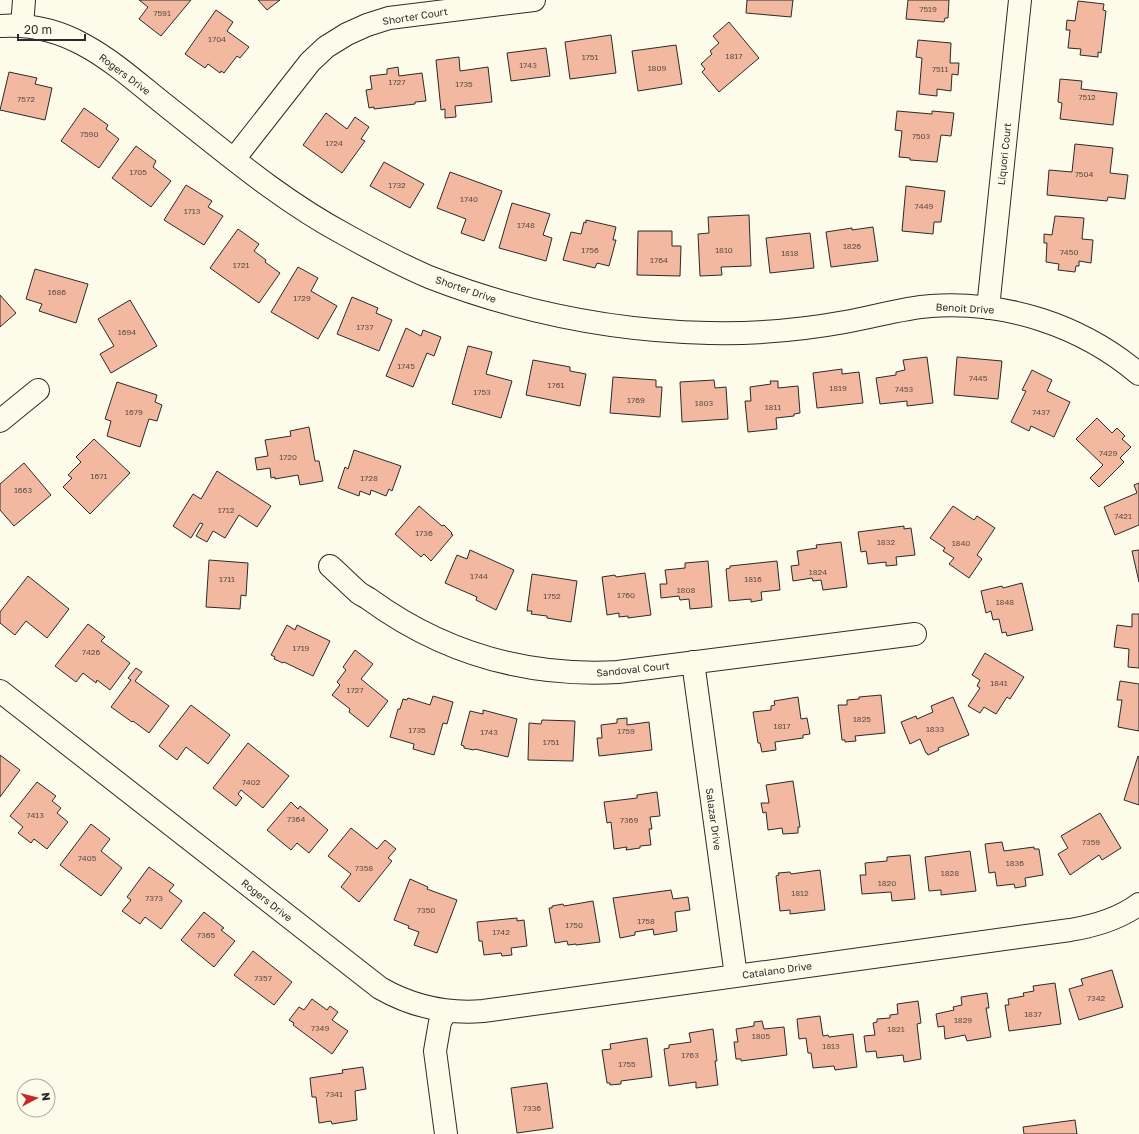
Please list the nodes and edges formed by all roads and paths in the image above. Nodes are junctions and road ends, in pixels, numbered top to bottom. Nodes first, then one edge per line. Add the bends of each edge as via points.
1 (24, 0) edge
2 (534, 0) edge
3 (1020, 0) edge
4 (0, 26) edge
5 (22, 26) junction
6 (177, 114) joint
7 (234, 159) junction
8 (988, 308) junction
9 (800, 328) joint
10 (1139, 374) edge
11 (38, 390) dead end
12 (0, 421) edge
13 (330, 566) dead end
14 (915, 634) dead end
15 (693, 662) junction
16 (0, 691) edge
17 (1139, 904) edge
18 (736, 976) junction
19 (446, 1011) junction
20 (446, 1134) edge

1 - 5 street
2 - 7 street, Shorter Court via 389,18 347,34 326,47 310,62
3 - 8 street, Liquori Court
4 - 5 street, Rogers Drive
5 - 6 street, Rogers Drive via 57,33 85,45
6 - 7 street, Shorter Drive
7 - 9 street, Shorter Drive via 310,214 348,237 428,276 512,305 566,318 644,329 711,333
8 - 9 street, Benoit Drive via 922,307
8 - 10 street, Benoit Drive via 1021,313 1062,327 1100,346
11 - 12 street
13 - 15 street, Sandoval Court via 360,594 395,618 451,646 492,660 532,669 585,673 631,671
14 - 15 street, Sandoval Court
15 - 18 street, Salazar Drive
16 - 19 street, Rogers Drive via 380,988 420,1006
17 - 18 street, Catalano Drive via 1108,921 1070,930
18 - 19 street, Catalano Drive via 483,1011
19 - 20 street via 440,1022 435,1051

